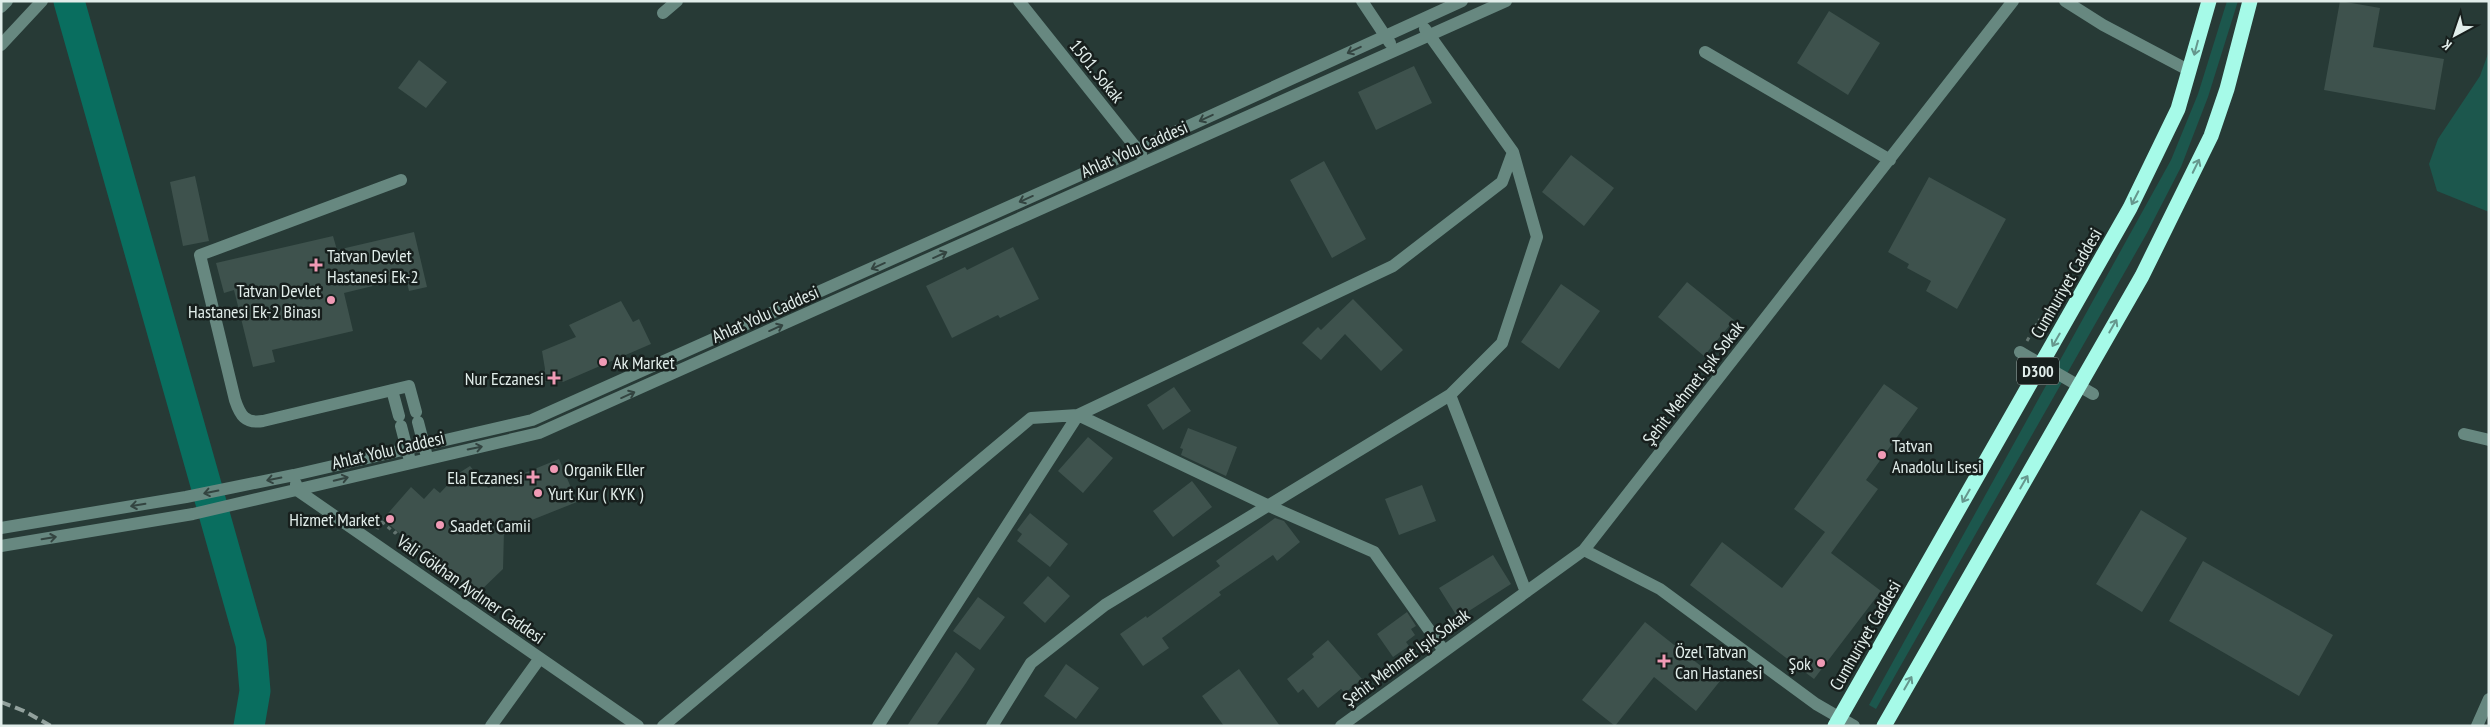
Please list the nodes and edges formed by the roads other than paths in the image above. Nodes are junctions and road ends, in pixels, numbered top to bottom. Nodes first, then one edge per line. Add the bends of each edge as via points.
1 (7, 1) edge
2 (42, 1) edge
3 (677, 1) edge
4 (1019, 1) edge
5 (1362, 1) edge
6 (1462, 1) edge
7 (1506, 1) edge
8 (2013, 1) edge
9 (2065, 1) edge
10 (2209, 1) edge
11 (2250, 1) edge
12 (1, 8) edge
13 (663, 13) dead end
14 (1420, 20) junction
15 (1386, 36) junction
16 (1429, 36) junction
17 (1, 45) edge
18 (1394, 52) junction
19 (1705, 52) dead end
20 (2190, 71) junction
21 (1138, 150) junction
22 (1513, 152) junction
23 (1890, 160) junction
24 (1148, 162) junction
25 (401, 180) dead end
26 (1050, 188) junction
27 (1060, 202) junction
28 (903, 254) junction
29 (910, 269) junction
30 (851, 278) junction
31 (858, 292) junction
32 (2020, 352) road end
33 (392, 390) junction
34 (2093, 394) dead end
35 (1450, 395) junction
36 (1078, 415) junction
37 (2464, 434) dead end
38 (2489, 440) edge
39 (407, 449) junction
40 (426, 451) junction
41 (410, 462) junction
42 (294, 475) junction
43 (297, 490) junction
44 (1269, 506) junction
45 (1, 528) edge
46 (1, 546) edge
47 (1584, 550) junction
48 (1526, 592) junction
49 (1444, 651) junction
50 (540, 658) junction
51 (2489, 699) edge
52 (1837, 722) edge
53 (490, 726) edge
54 (638, 726) edge
55 (663, 726) edge
56 (878, 726) edge
57 (992, 726) edge
58 (1341, 726) edge
59 (1854, 726) edge
60 (1884, 726) edge
61 (2477, 726) edge

1 - 12 street
2 - 17 street
3 - 13 street
4 - 21 street, 1501. Sokak
5 - 15 street
6 - 14 street, Ahlat Yolu Caddesi
7 - 16 street, Ahlat Yolu Caddesi
8 - 23 street, Şehit Mehmet Işık Sokak
9 - 20 street
10 -> 20 highway, Cumhuriyet Caddesi / D300
60 -> 11 highway, D300 via 2142,276 2211,136
14 - 15 street, Ahlat Yolu Caddesi
14 - 16 street
15 - 18 street
15 -> 21 street, Ahlat Yolu Caddesi
16 - 18 street, Ahlat Yolu Caddesi
16 - 22 street
18 - 24 street, Ahlat Yolu Caddesi
19 - 23 street
20 -> 52 highway, Cumhuriyet Caddesi / D300 via 2178,109 2107,251
21 - 24 street, 1501. Sokak
21 - 26 street, Ahlat Yolu Caddesi
22 - 35 street via 1537,237 1502,343
22 - 36 street via 1502,182 1393,266
23 - 47 street, Şehit Mehmet Işık Sokak
24 - 27 street, Ahlat Yolu Caddesi
25 - 33 street via 200,255 235,400 246,420 263,421
26 - 27 street
26 -> 28 street, Ahlat Yolu Caddesi
29 -> 27 street, Ahlat Yolu Caddesi
28 - 29 street
28 -> 30 street, Ahlat Yolu Caddesi
29 - 31 street, Ahlat Yolu Caddesi
30 - 31 street
30 - 40 street, Ahlat Yolu Caddesi via 532,420
40 -> 31 street, Ahlat Yolu Caddesi via 539,433
32 - 34 street
33 - 39 street
33 - 40 street via 409,386
35 - 44 street
35 - 48 street
36 - 44 street
36 - 55 street via 1031,418
36 - 56 street
37 - 38 street
39 - 40 street, Ahlat Yolu Caddesi
39 - 41 street
39 - 42 street, Ahlat Yolu Caddesi
40 - 41 street, Ahlat Yolu Caddesi
43 -> 41 street, Ahlat Yolu Caddesi
42 - 43 street
42 -> 45 street, Ahlat Yolu Caddesi
46 -> 43 street, Ahlat Yolu Caddesi via 194,514
43 - 50 street, Vali Gökhan Aydıner Caddesi
44 - 49 street via 1374,552
44 - 57 street via 1105,605 1031,663
47 - 48 street, Şehit Mehmet Işık Sokak
47 - 52 street via 1660,589
48 - 49 street, Şehit Mehmet Işık Sokak
49 - 58 street, Şehit Mehmet Işık Sokak
50 - 53 street
50 - 54 street, Vali Gökhan Aydıner Caddesi
51 - 61 street
52 - 59 street

